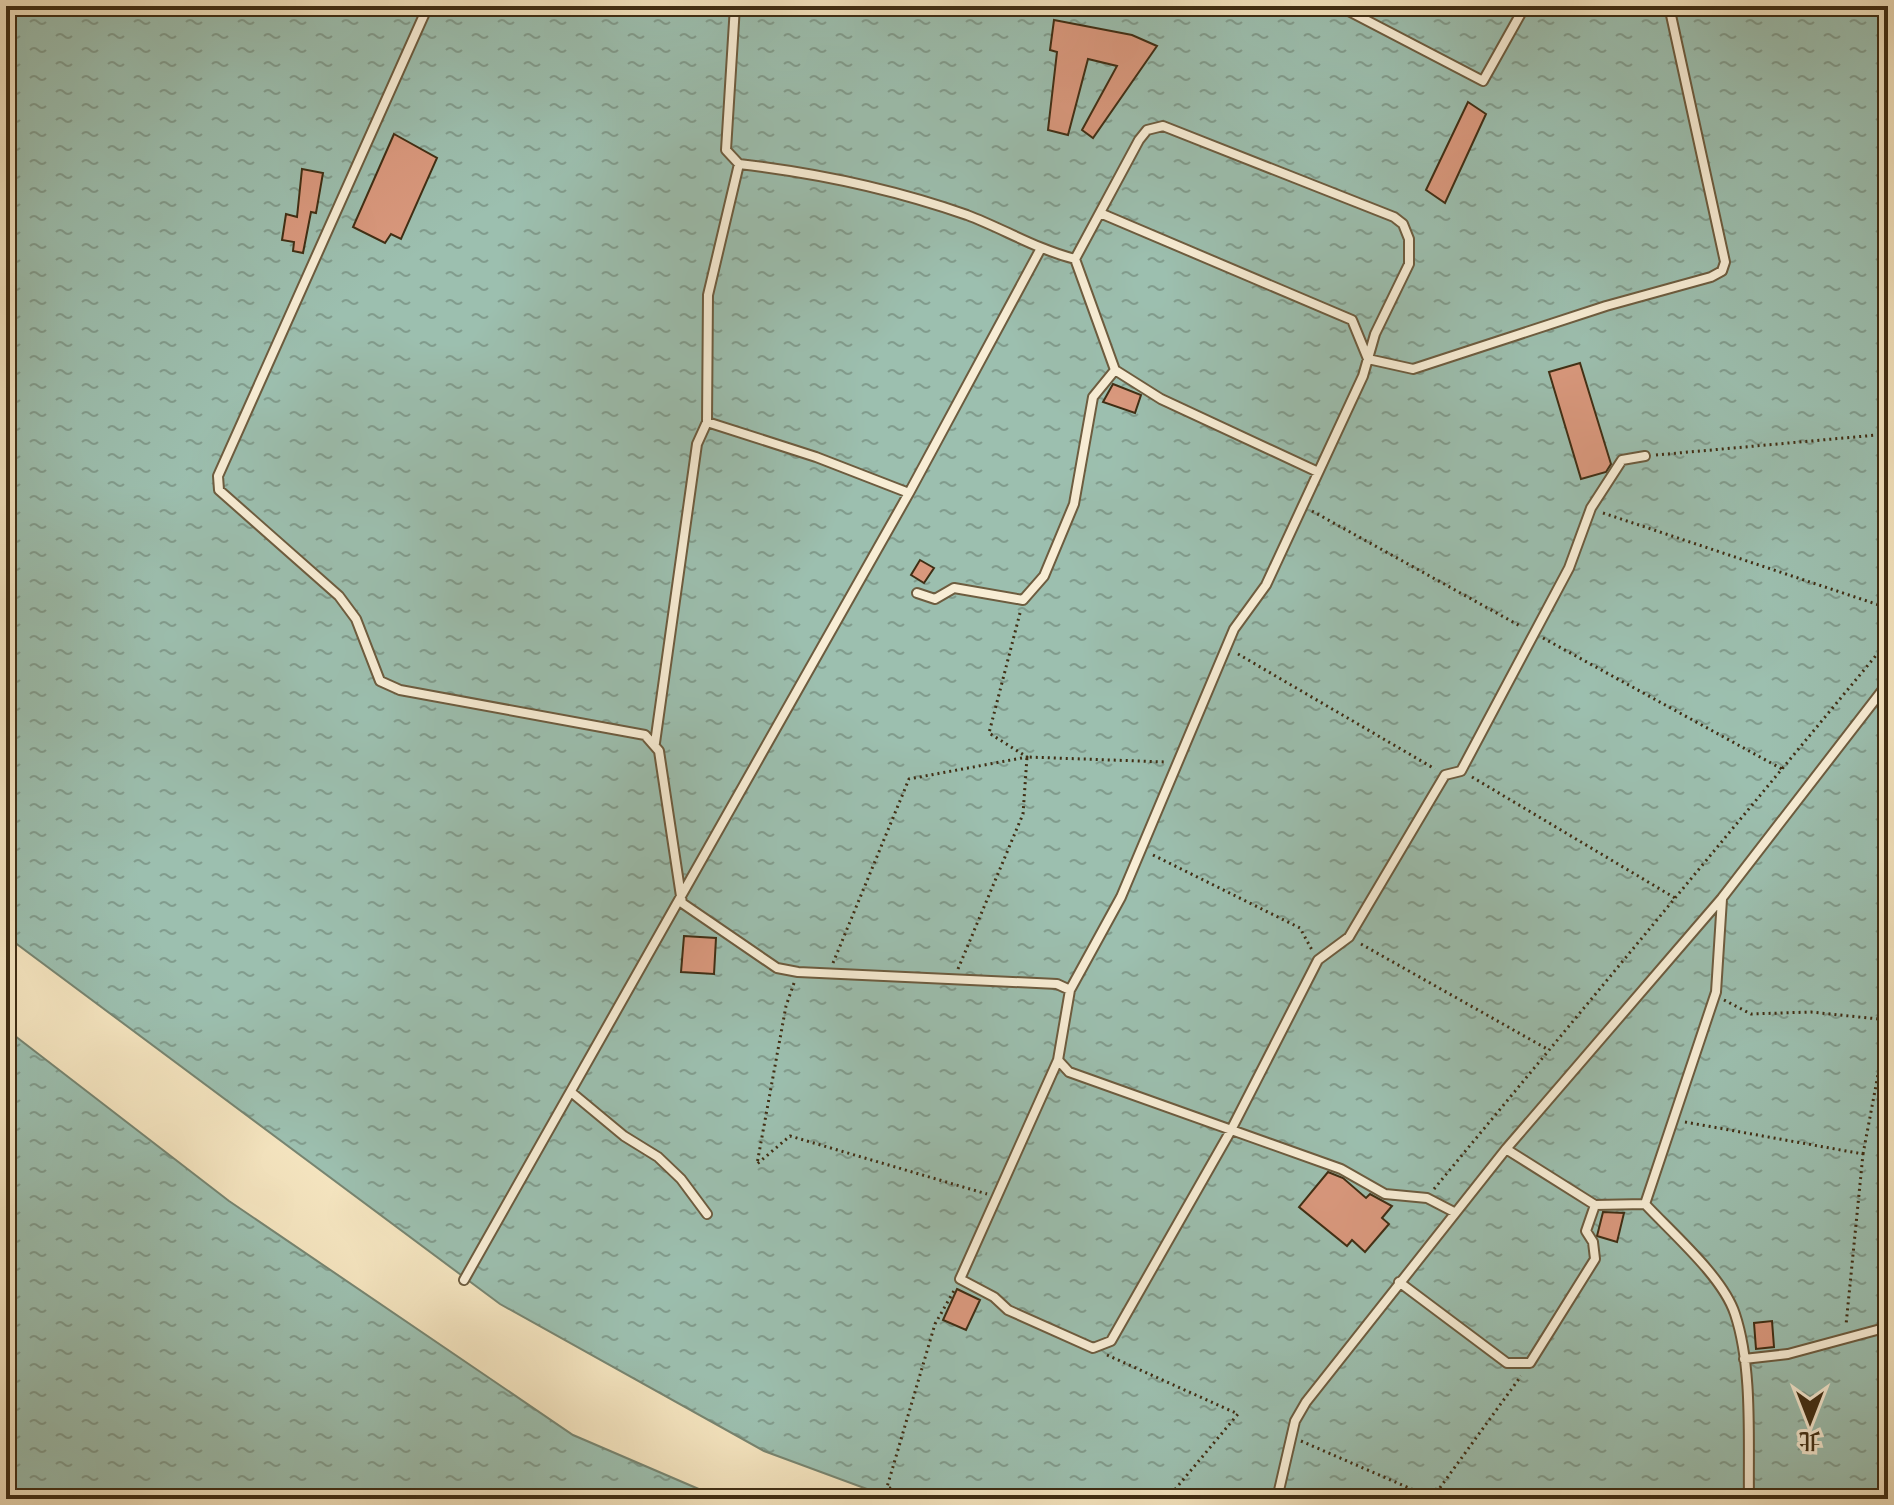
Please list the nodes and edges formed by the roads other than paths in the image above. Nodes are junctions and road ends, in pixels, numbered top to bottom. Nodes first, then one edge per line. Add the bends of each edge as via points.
1 (428, 6) edge
2 (735, 6) edge
3 (1339, 6) edge
4 (1525, 6) edge
5 (1544, 6) edge
6 (1572, 6) edge
7 (1669, 6) edge
8 (739, 164) junction
9 (1100, 213) junction
10 (1040, 250) junction
11 (1075, 259) junction
12 (1368, 359) junction
13 (1115, 370) junction
14 (707, 422) junction
15 (1645, 456) road end
16 (1318, 472) junction
17 (909, 493) junction
18 (917, 593) dead end
19 (1888, 683) edge
20 (655, 743) junction
21 (681, 897) junction
22 (1722, 898) junction
23 (1070, 990) junction
24 (1058, 1060) junction
25 (571, 1092) junction
26 (1230, 1132) junction
27 (1506, 1149) junction
28 (1645, 1204) junction
29 (1595, 1205) junction
30 (1454, 1212) junction
31 (707, 1214) dead end
32 (464, 1280) dead end
33 (1399, 1282) junction
34 (1888, 1327) edge
35 (1744, 1359) junction
36 (1277, 1499) edge
37 (1749, 1499) edge

1 - 20 lane via 218,476 219,490 339,596 356,619 380,681 400,690 645,735
2 - 8 lane via 726,150
3 - 4 lane via 1483,81
5 - 6 lane
7 - 12 lane via 1717,214 1722,271 1413,369
8 - 10 lane via 906,194
8 - 14 lane via 708,295
9 - 11 lane
9 - 12 lane via 1352,320
9 - 12 lane via 1139,140 1147,130 1163,126 1394,217 1409,239 1409,264
10 - 11 lane
10 - 17 lane
11 - 13 lane
12 - 16 lane
13 - 16 lane via 1161,399
13 - 18 lane via 1093,397 1074,504 1044,576 1023,600 954,588 935,599
14 - 17 lane
14 - 20 lane via 697,444
15 - 26 lane via 1622,460 1591,508 1569,568 1461,771 1445,775 1349,937 1318,960
16 - 23 lane via 1266,585 1243,613 1226,647 1121,897
17 - 21 lane
19 - 22 lane
20 - 21 lane
21 - 23 lane via 682,903 777,968 1057,984
21 - 25 lane
22 - 27 lane
22 - 28 lane via 1715,995
23 - 24 lane
24 - 26 lane via 1069,1072
24 - 26 lane via 960,1279 1008,1310 1093,1348 1111,1341
25 - 31 lane via 658,1157
25 - 32 lane
26 - 30 lane via 1341,1169 1385,1194 1427,1198
27 - 29 lane
27 - 30 lane
28 - 29 lane
28 - 35 lane via 1716,1282 1735,1312
29 - 33 lane via 1586,1231 1595,1259 1530,1363 1507,1363
30 - 33 lane
33 - 36 lane via 1295,1421
34 - 35 lane via 1788,1354
35 - 37 lane

